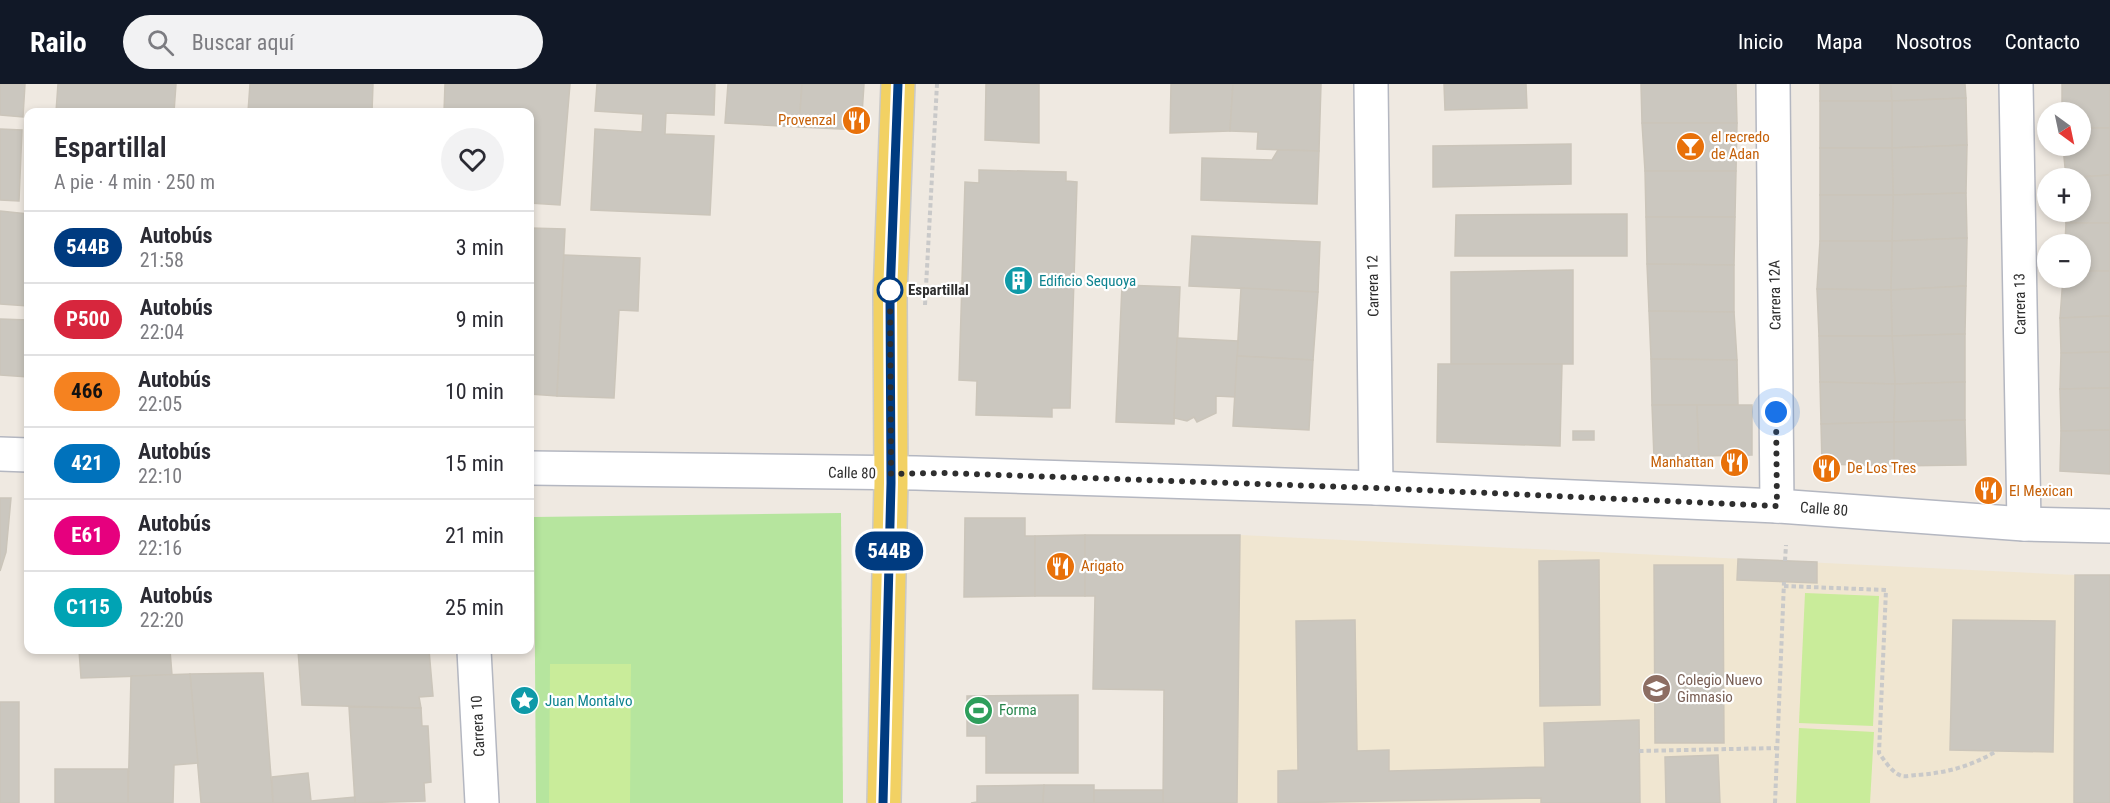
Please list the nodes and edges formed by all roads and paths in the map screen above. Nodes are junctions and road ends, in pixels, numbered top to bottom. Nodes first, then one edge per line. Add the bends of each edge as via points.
1 (898, 84) edge
2 (1371, 84) edge
3 (1773, 84) edge
4 (2016, 84) edge
5 (0, 454) edge
6 (24, 455) edge
7 (534, 468) edge
8 (891, 474) junction
9 (1376, 488) junction
10 (1777, 506) junction
11 (2024, 524) junction
12 (2110, 526) edge
13 (1785, 545) dead end
14 (1785, 561) dead end
15 (474, 654) edge
16 (492, 654) edge
17 (1777, 748) junction
18 (1639, 751) dead end
19 (1997, 751) dead end
20 (482, 803) edge
21 (499, 803) edge
22 (884, 803) edge
23 (1775, 803) edge

1 - 8 main road via 890,296
2 - 9 street, Carrera 12
3 - 10 street, Carrera 12A
4 - 11 street, Carrera 13
5 - 6 street
7 - 8 street, Calle 80
8 - 9 street, Calle 80
8 - 22 main road
9 - 10 street, Calle 80
10 - 11 street, Calle 80
11 - 12 street, Calle 80
13 - 14 path
15 - 20 street, Carrera 10
16 - 21 street, Carrera 10
17 - 18 path
17 - 19 path via 1784,584 1886,590 1879,753 1888,766 1902,776 1936,773 1976,763
17 - 23 path

